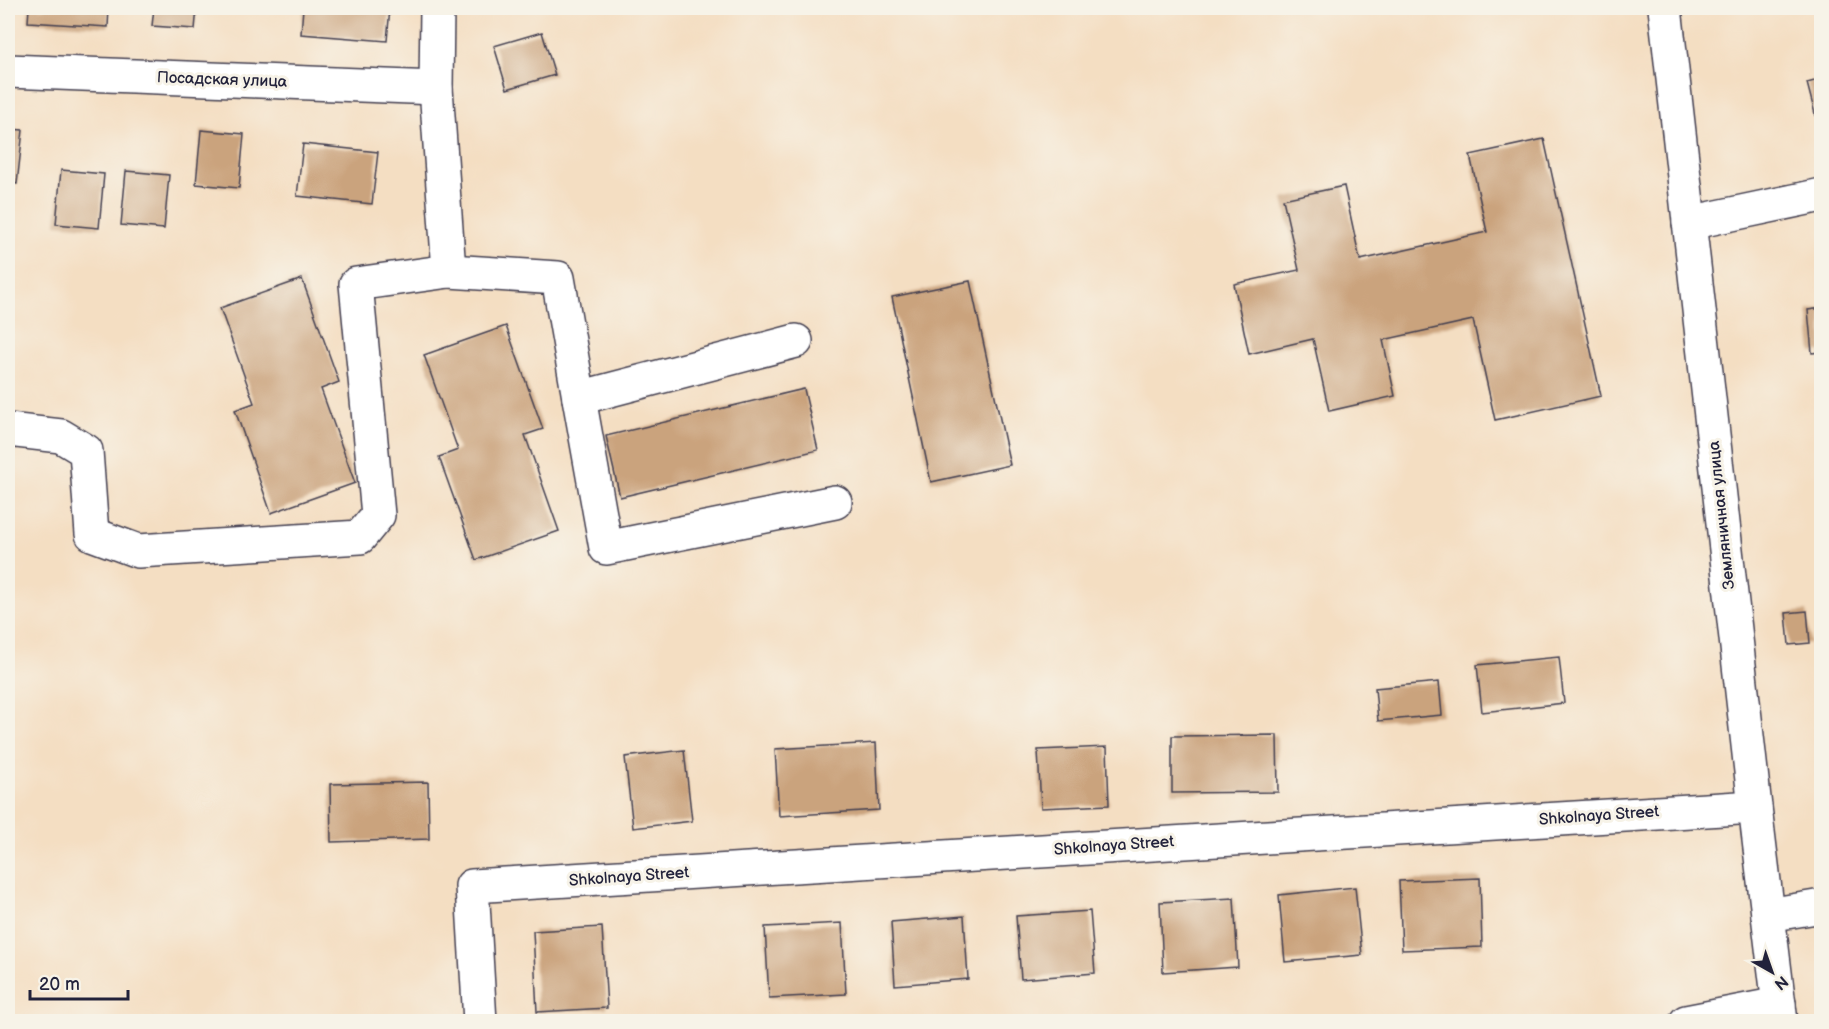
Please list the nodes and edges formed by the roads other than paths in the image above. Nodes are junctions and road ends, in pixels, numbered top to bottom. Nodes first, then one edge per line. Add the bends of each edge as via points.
1 (437, 8) edge
2 (1665, 8) edge
3 (8, 72) edge
4 (436, 88) junction
5 (1821, 195) edge
6 (1689, 223) junction
7 (449, 271) junction
8 (796, 341) dead end
9 (579, 398) junction
10 (8, 430) edge
11 (834, 502) dead end
12 (1755, 807) junction
13 (1821, 906) edge
14 (1768, 915) junction
15 (1780, 1013) edge
16 (480, 1022) edge
17 (1686, 1022) edge

1 - 4 street
2 - 6 street, Земляничная улица
3 - 4 street, Посадская улица
4 - 7 street
5 - 6 street
6 - 12 street, Земляничная улица
7 - 9 street via 558,278
7 - 10 street via 356,284 378,515 360,537 138,551 92,534 86,451 61,436
8 - 9 street
9 - 11 street via 606,548
12 - 14 street, Земляничная улица
12 - 16 street, Shkolnaya Street via 472,886
13 - 14 street
14 - 15 street, Земляничная улица
15 - 17 street

